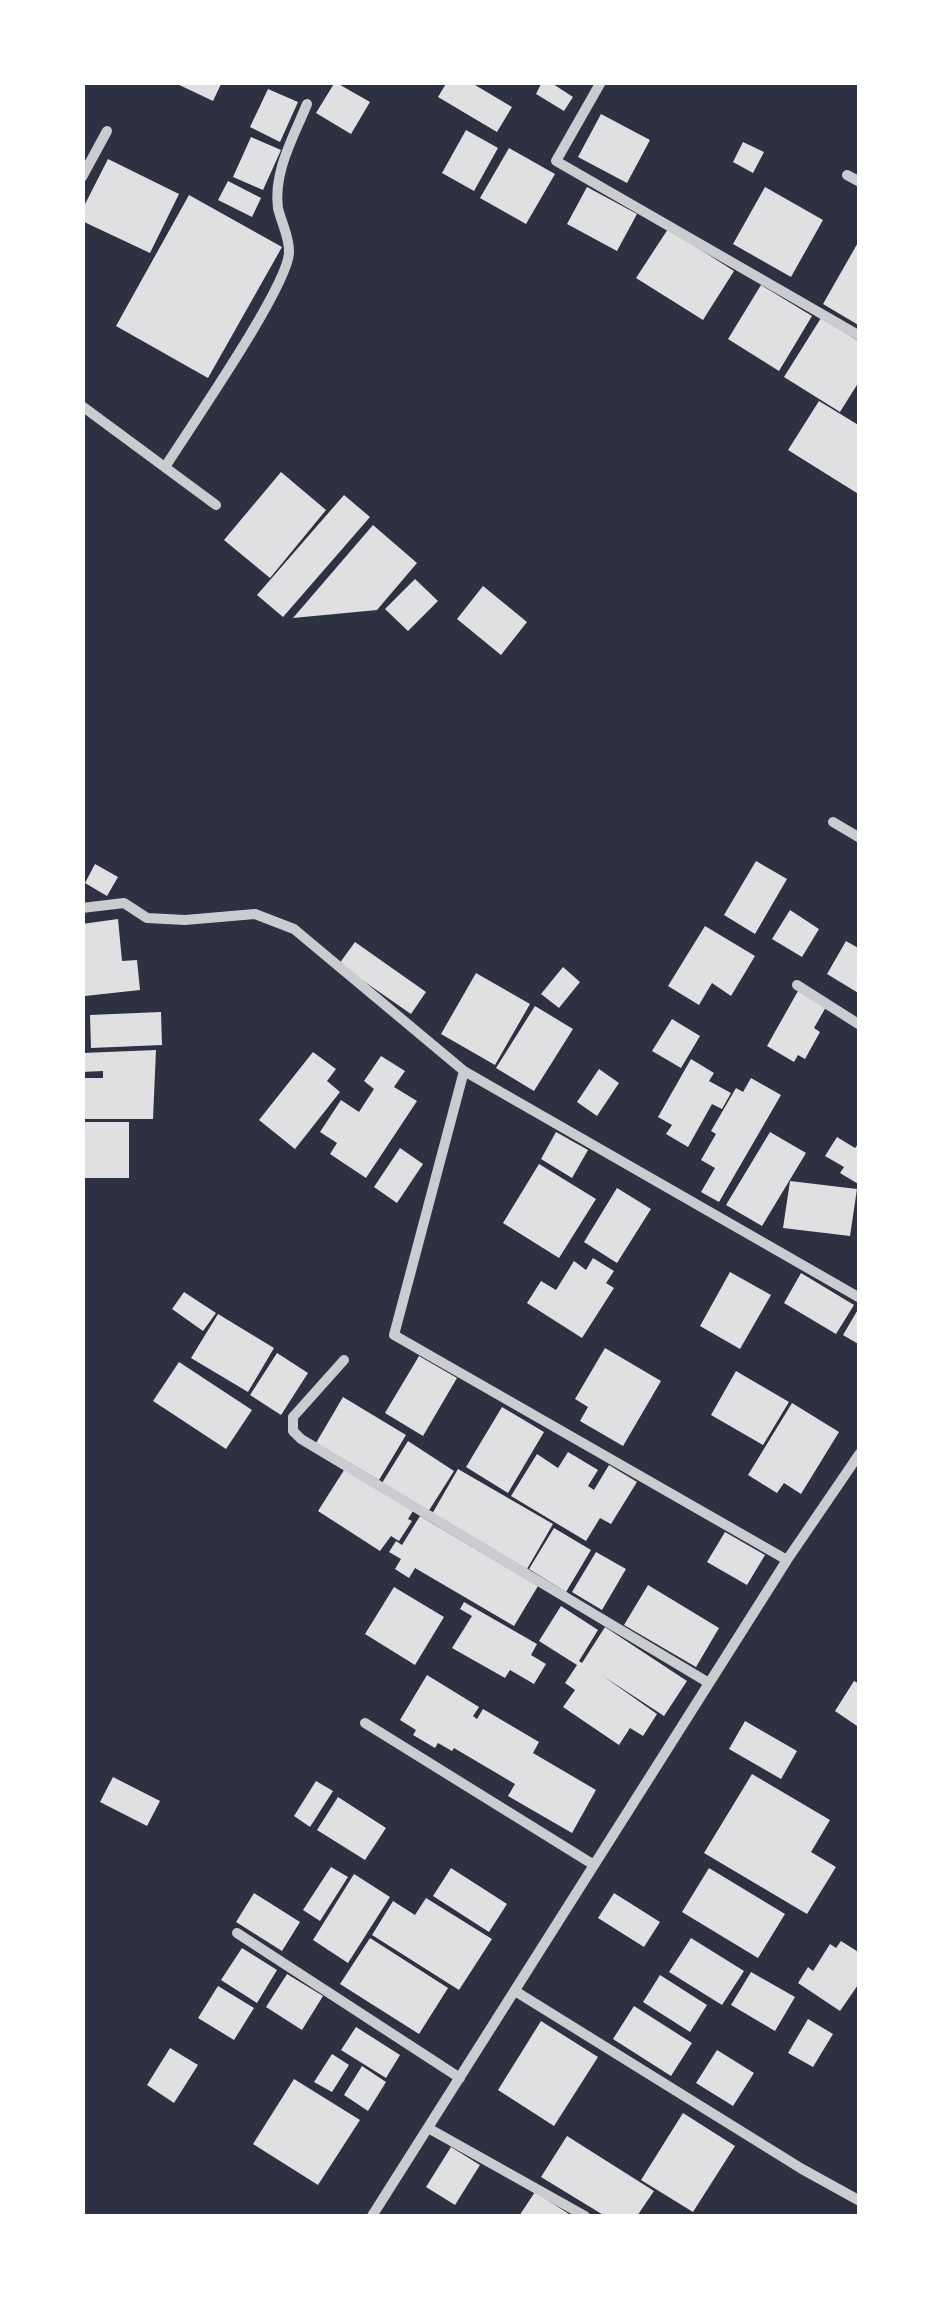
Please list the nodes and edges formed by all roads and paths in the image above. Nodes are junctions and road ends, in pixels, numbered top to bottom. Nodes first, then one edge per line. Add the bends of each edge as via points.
1 (602, 82) edge
2 (307, 104) dead end
3 (107, 131) dead end
4 (847, 175) dead end
5 (82, 177) edge
6 (860, 182) edge
7 (860, 336) edge
8 (82, 406) edge
9 (165, 467) junction
10 (216, 504) dead end
11 (833, 822) dead end
12 (860, 838) edge
13 (82, 908) edge
14 (798, 985) dead end
15 (860, 1025) edge
16 (464, 1070) junction
17 (860, 1298) edge
18 (344, 1360) dead end
19 (860, 1453) edge
20 (787, 1560) junction
21 (709, 1683) junction
22 (365, 1723) dead end
23 (594, 1865) junction
24 (237, 1933) dead end
25 (515, 1991) junction
26 (460, 2078) junction
27 (428, 2128) junction
28 (860, 2201) edge
29 (372, 2216) edge
30 (586, 2216) edge

1 - 7 street via 556,161
2 - 9 street via 278,185 289,254 270,298
3 - 5 street
4 - 6 street
8 - 9 street
9 - 10 street
11 - 12 street
13 - 16 street via 124,903 148,918 185,920 255,914 294,929
14 - 15 street
16 - 17 street
16 - 20 street via 394,1335
18 - 21 street via 293,1417 293,1431
19 - 20 street
20 - 21 street
21 - 23 street
22 - 23 street
23 - 25 street
24 - 26 street
25 - 26 street
25 - 28 street
26 - 27 street
27 - 29 street
27 - 30 street

